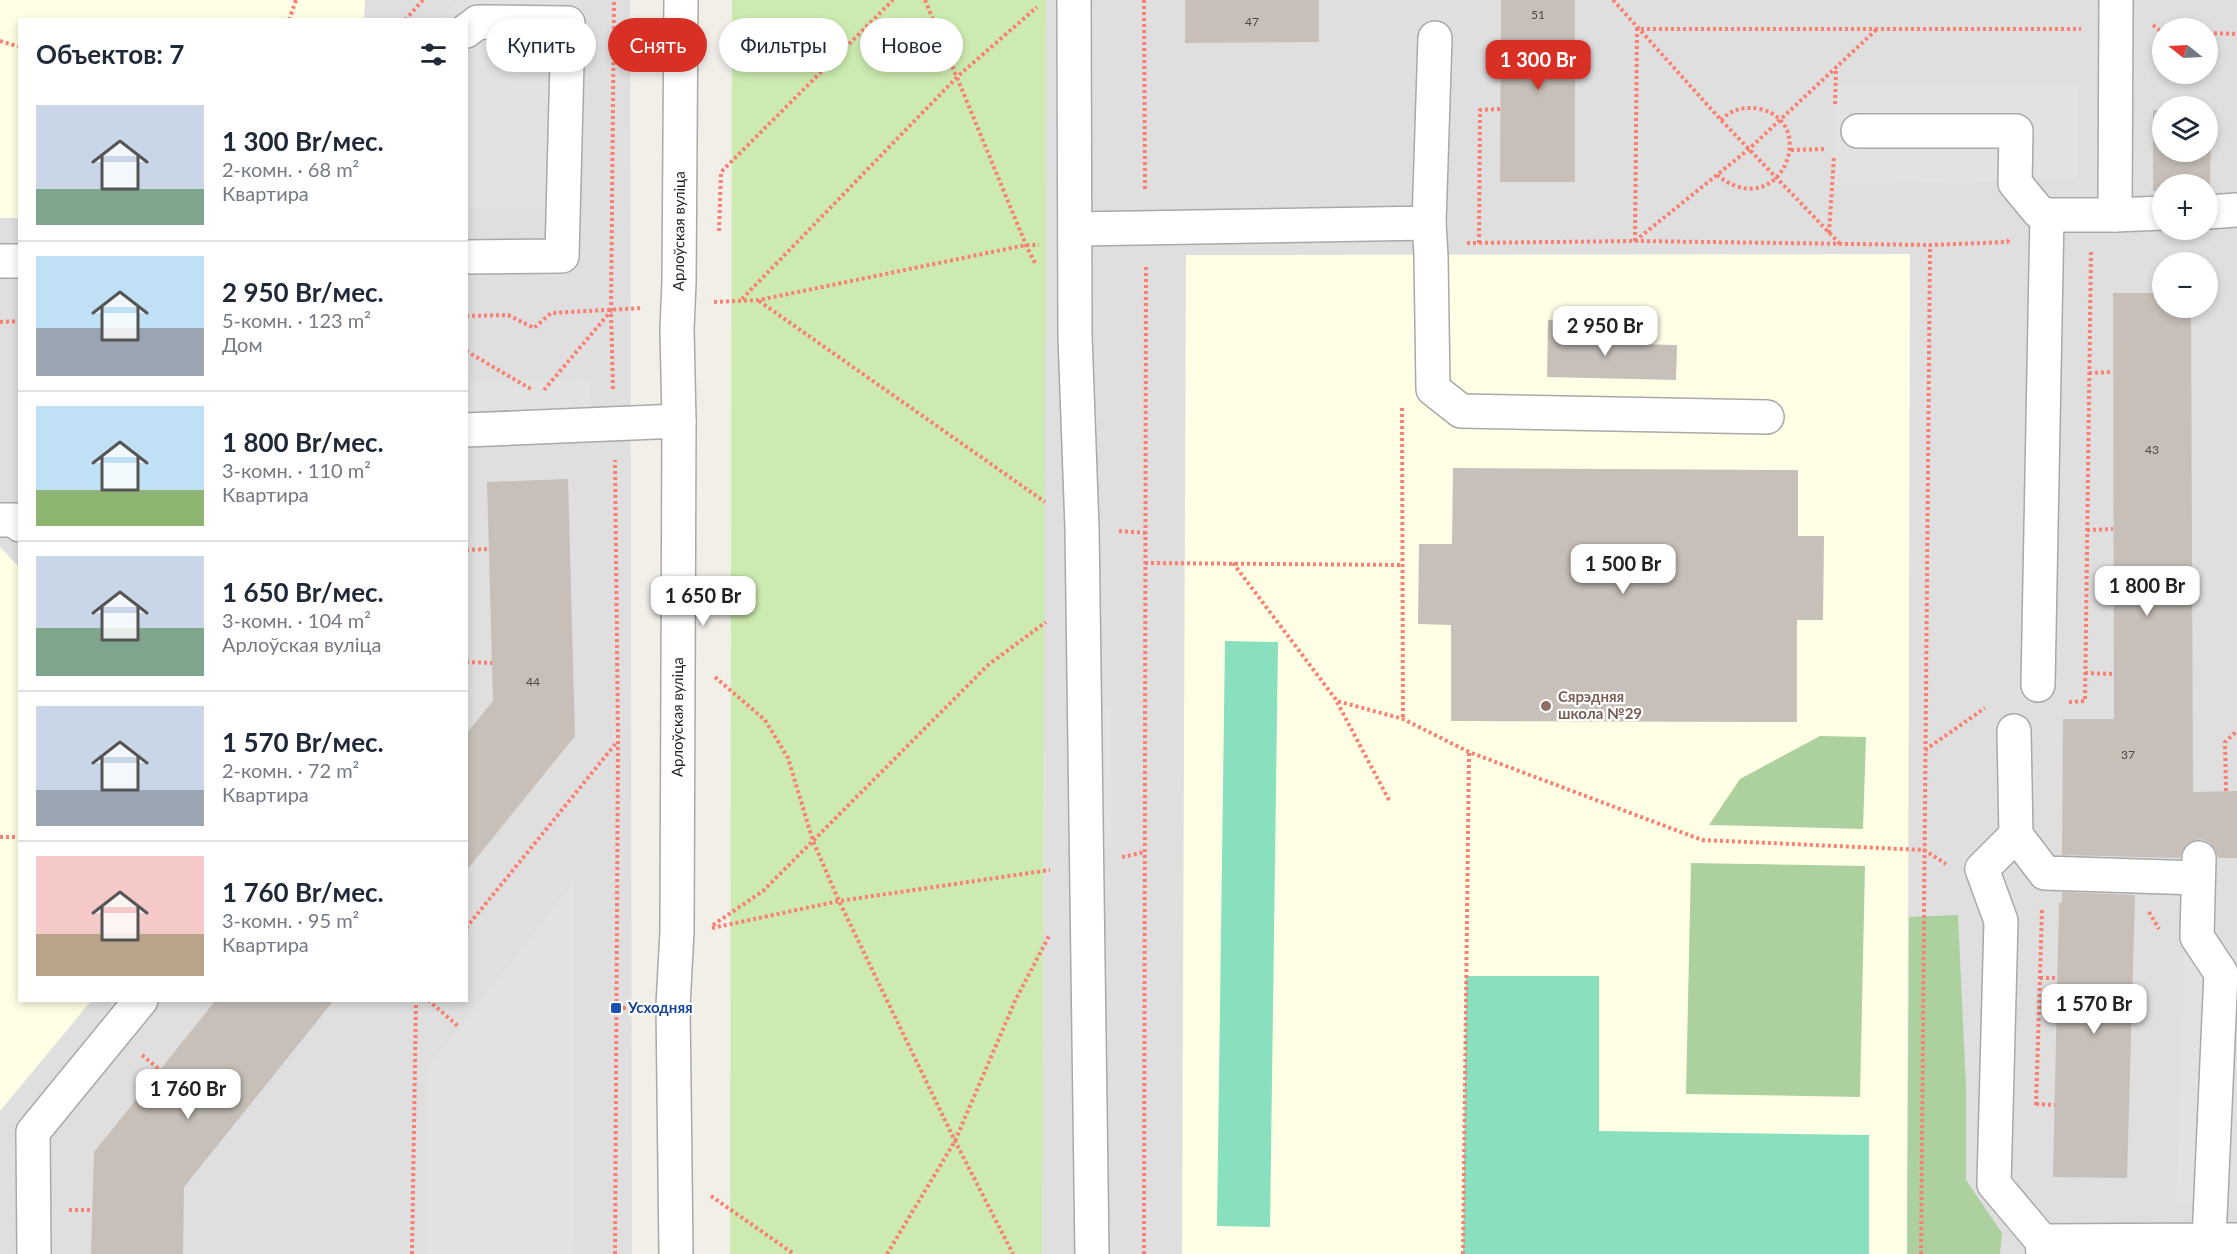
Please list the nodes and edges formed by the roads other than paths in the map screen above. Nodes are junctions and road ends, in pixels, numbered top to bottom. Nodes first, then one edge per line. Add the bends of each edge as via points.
1 (681, 0) edge
2 (1074, 0) edge
3 (2116, 4) edge
4 (468, 30) edge
5 (1435, 38) dead end
6 (1846, 140) road end
7 (2237, 210) edge
8 (2218, 211) edge
9 (2152, 213) edge
10 (2047, 215) junction
11 (2115, 215) junction
12 (1429, 233) junction
13 (1076, 237) junction
14 (468, 257) edge
15 (0, 261) edge
16 (18, 261) edge
17 (1767, 417) dead end
18 (678, 421) junction
19 (468, 430) edge
20 (0, 520) edge
21 (18, 523) edge
22 (2038, 685) dead end
23 (2014, 730) dead end
24 (2016, 836) junction
25 (139, 1002) edge
26 (2223, 1240) edge
27 (2042, 1248) edge
28 (34, 1254) edge
29 (676, 1254) edge
30 (1092, 1254) edge

1 - 18 street, Арлоўская вуліца
2 - 13 street
3 - 11 street
4 - 14 street via 478,22 568,23 562,256
5 - 12 street
6 - 10 street via 2016,131 2015,183 2039,212
7 - 8 street
9 - 11 street
10 - 11 street
10 - 22 street
12 - 13 street via 1146,228
12 - 17 street via 1433,389 1461,411
13 - 30 street
15 - 16 street
18 - 19 street
18 - 29 street, Арлоўская вуліца via 677,932 673,1006
20 - 21 street
23 - 24 street
24 - 26 street via 2045,873 2199,868 2197,937 2221,973
24 - 27 street via 1982,870 2001,921 1994,1184
25 - 28 street via 33,1132
26 - 27 street

